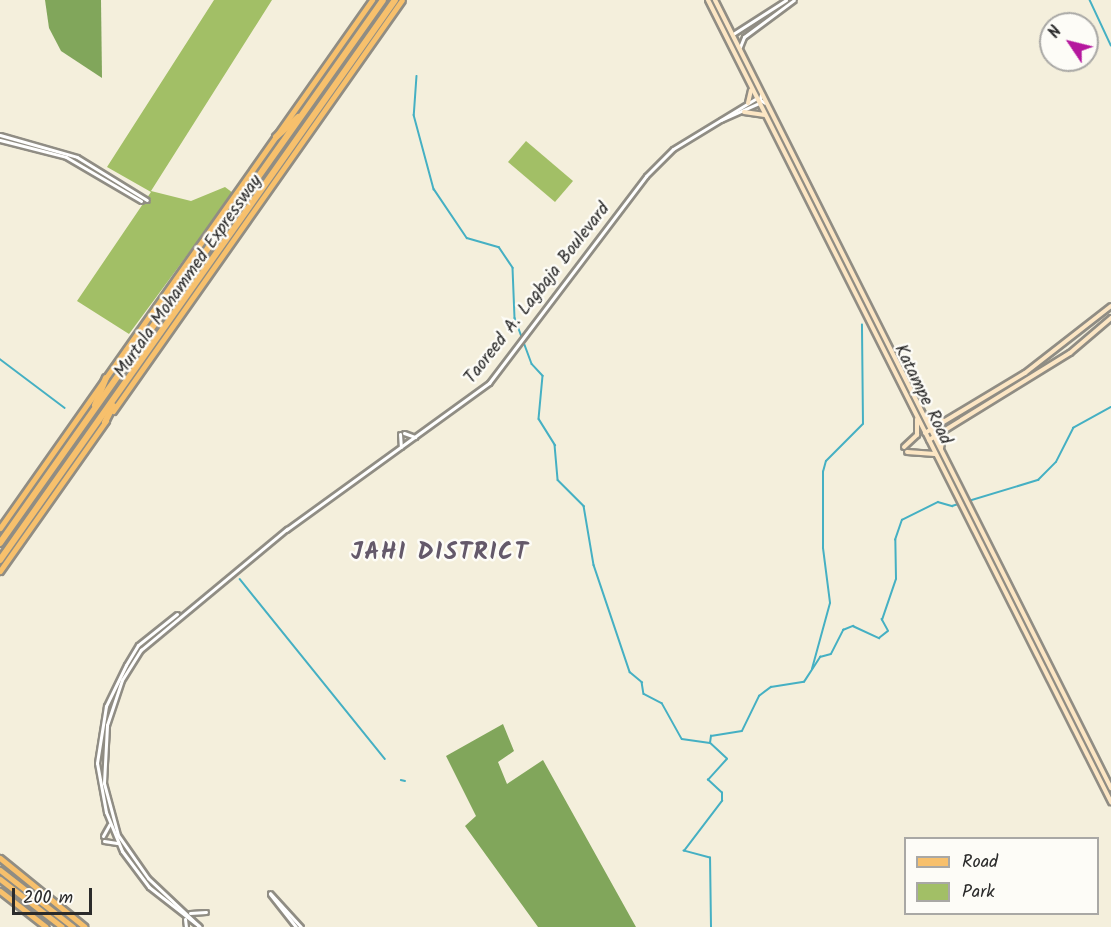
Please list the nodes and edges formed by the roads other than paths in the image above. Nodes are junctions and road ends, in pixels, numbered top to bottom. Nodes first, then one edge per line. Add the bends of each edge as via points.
1 (372, 0) edge
2 (384, 0) edge
3 (396, 0) edge
4 (402, 0) edge
5 (708, 0) edge
6 (715, 0) edge
7 (786, 0) edge
8 (794, 0) edge
9 (731, 34) junction
10 (739, 49) junction
11 (346, 53) junction
12 (354, 59) junction
13 (338, 65) junction
14 (344, 72) junction
15 (751, 86) junction
16 (759, 99) junction
17 (748, 103) junction
18 (307, 108) junction
19 (744, 112) junction
20 (765, 115) junction
21 (716, 120) junction
22 (0, 135) edge
23 (276, 136) junction
24 (0, 140) edge
25 (147, 200) dead end
26 (141, 201) dead end
27 (1111, 306) edge
28 (1111, 318) edge
29 (1025, 373) junction
30 (105, 378) junction
31 (1029, 380) junction
32 (120, 391) junction
33 (92, 414) junction
34 (916, 415) junction
35 (923, 416) junction
36 (950, 419) junction
37 (105, 422) junction
38 (931, 430) junction
39 (925, 433) junction
40 (945, 433) junction
41 (415, 436) junction
42 (934, 437) junction
43 (928, 440) junction
44 (401, 447) junction
45 (904, 447) dead end
46 (941, 449) junction
47 (907, 452) dead end
48 (936, 455) junction
49 (310, 511) junction
50 (0, 528) edge
51 (286, 530) dead end
52 (0, 543) edge
53 (0, 560) edge
54 (0, 571) edge
55 (178, 614) junction
56 (1111, 788) edge
57 (1111, 802) edge
58 (109, 823) junction
59 (114, 833) junction
60 (117, 843) junction
61 (0, 858) edge
62 (0, 870) edge
63 (0, 879) edge
64 (0, 891) edge
65 (166, 896) junction
66 (165, 902) junction
67 (187, 912) junction
68 (206, 912) dead end
69 (184, 917) junction
70 (46, 927) edge
71 (62, 927) edge
72 (73, 927) edge
73 (86, 927) edge
74 (186, 927) edge
75 (296, 927) edge
76 (301, 927) edge

1 - 23 main road, Murtala Mohammed Expressway
2 - 11 highway, Murtala Mohammed Expressway
3 - 12 highway, Murtala Mohammed Expressway
4 - 37 main road, Murtala Mohammed Expressway
5 - 15 main road, Katampe Road
6 - 9 main road, Katampe Road
7 - 9 street
8 - 10 street via 744,37
9 - 10 main road, Katampe Road
10 - 16 main road, Katampe Road
11 - 12 highway
11 - 13 highway, Murtala Mohammed Expressway
12 - 14 highway, Murtala Mohammed Expressway
13 - 14 highway
13 - 18 highway, Murtala Mohammed Expressway
14 - 32 highway, Murtala Mohammed Expressway
15 - 16 main road, Katampe Road
15 - 17 main road
16 - 17 street, Taoreed A. Lagbaja Boulevard
16 - 19 street, Taoreed A. Lagbaja Boulevard
16 - 20 main road, Katampe Road
16 - 35 main road, Katampe Road via 765,104
17 - 21 street, Taoreed A. Lagbaja Boulevard
18 - 23 highway
18 - 33 highway, Murtala Mohammed Expressway
19 - 20 main road
19 - 21 street, Taoreed A. Lagbaja Boulevard
20 - 34 main road, Katampe Road
21 - 41 street, Taoreed A. Lagbaja Boulevard via 673,149 646,176 489,383
22 - 25 street via 77,157
23 - 30 main road, Murtala Mohammed Expressway
24 - 26 street via 66,157
27 - 29 main road
28 - 31 main road
29 - 31 main road
29 - 36 main road
30 - 33 highway
30 - 50 main road, Murtala Mohammed Expressway
31 - 40 main road
32 - 37 highway
32 - 53 highway, Murtala Mohammed Expressway
33 - 52 highway, Murtala Mohammed Expressway
34 - 39 main road, Katampe Road
34 - 45 main road via 917,435
35 - 36 main road via 934,422
35 - 38 main road, Katampe Road
36 - 38 main road
37 - 54 main road, Murtala Mohammed Expressway
38 - 39 main road
38 - 42 main road, Katampe Road
39 - 43 main road, Katampe Road
40 - 42 main road
40 - 46 main road
41 - 44 street, Taoreed A. Lagbaja Boulevard
41 - 44 street via 402,433
42 - 43 main road
42 - 46 main road, Katampe Road
43 - 48 main road, Katampe Road
44 - 49 street, Taoreed A. Lagbaja Boulevard
46 - 56 main road, Katampe Road
47 - 48 main road
48 - 57 main road, Katampe Road
49 - 51 street, Taoreed A. Lagbaja Boulevard
49 - 55 street, Taoreed A. Lagbaja Boulevard
55 - 58 street, Taoreed A. Lagbaja Boulevard via 136,647 106,706 97,763
55 - 59 street, Taoreed A. Lagbaja Boulevard via 141,650 111,709 104,771
58 - 59 street, Taoreed A. Lagbaja Boulevard
58 - 60 street via 104,839
59 - 60 street, Taoreed A. Lagbaja Boulevard
59 - 65 street, Taoreed A. Lagbaja Boulevard
60 - 66 street, Taoreed A. Lagbaja Boulevard
61 - 73 main road
62 - 72 main road
63 - 71 main road
64 - 70 main road
65 - 66 street
65 - 67 street, Taoreed A. Lagbaja Boulevard
66 - 69 street, Taoreed A. Lagbaja Boulevard
67 - 68 street
67 - 69 street, Taoreed A. Lagbaja Boulevard via 200,927
69 - 74 street
75 - 76 street via 270,899 270,893

